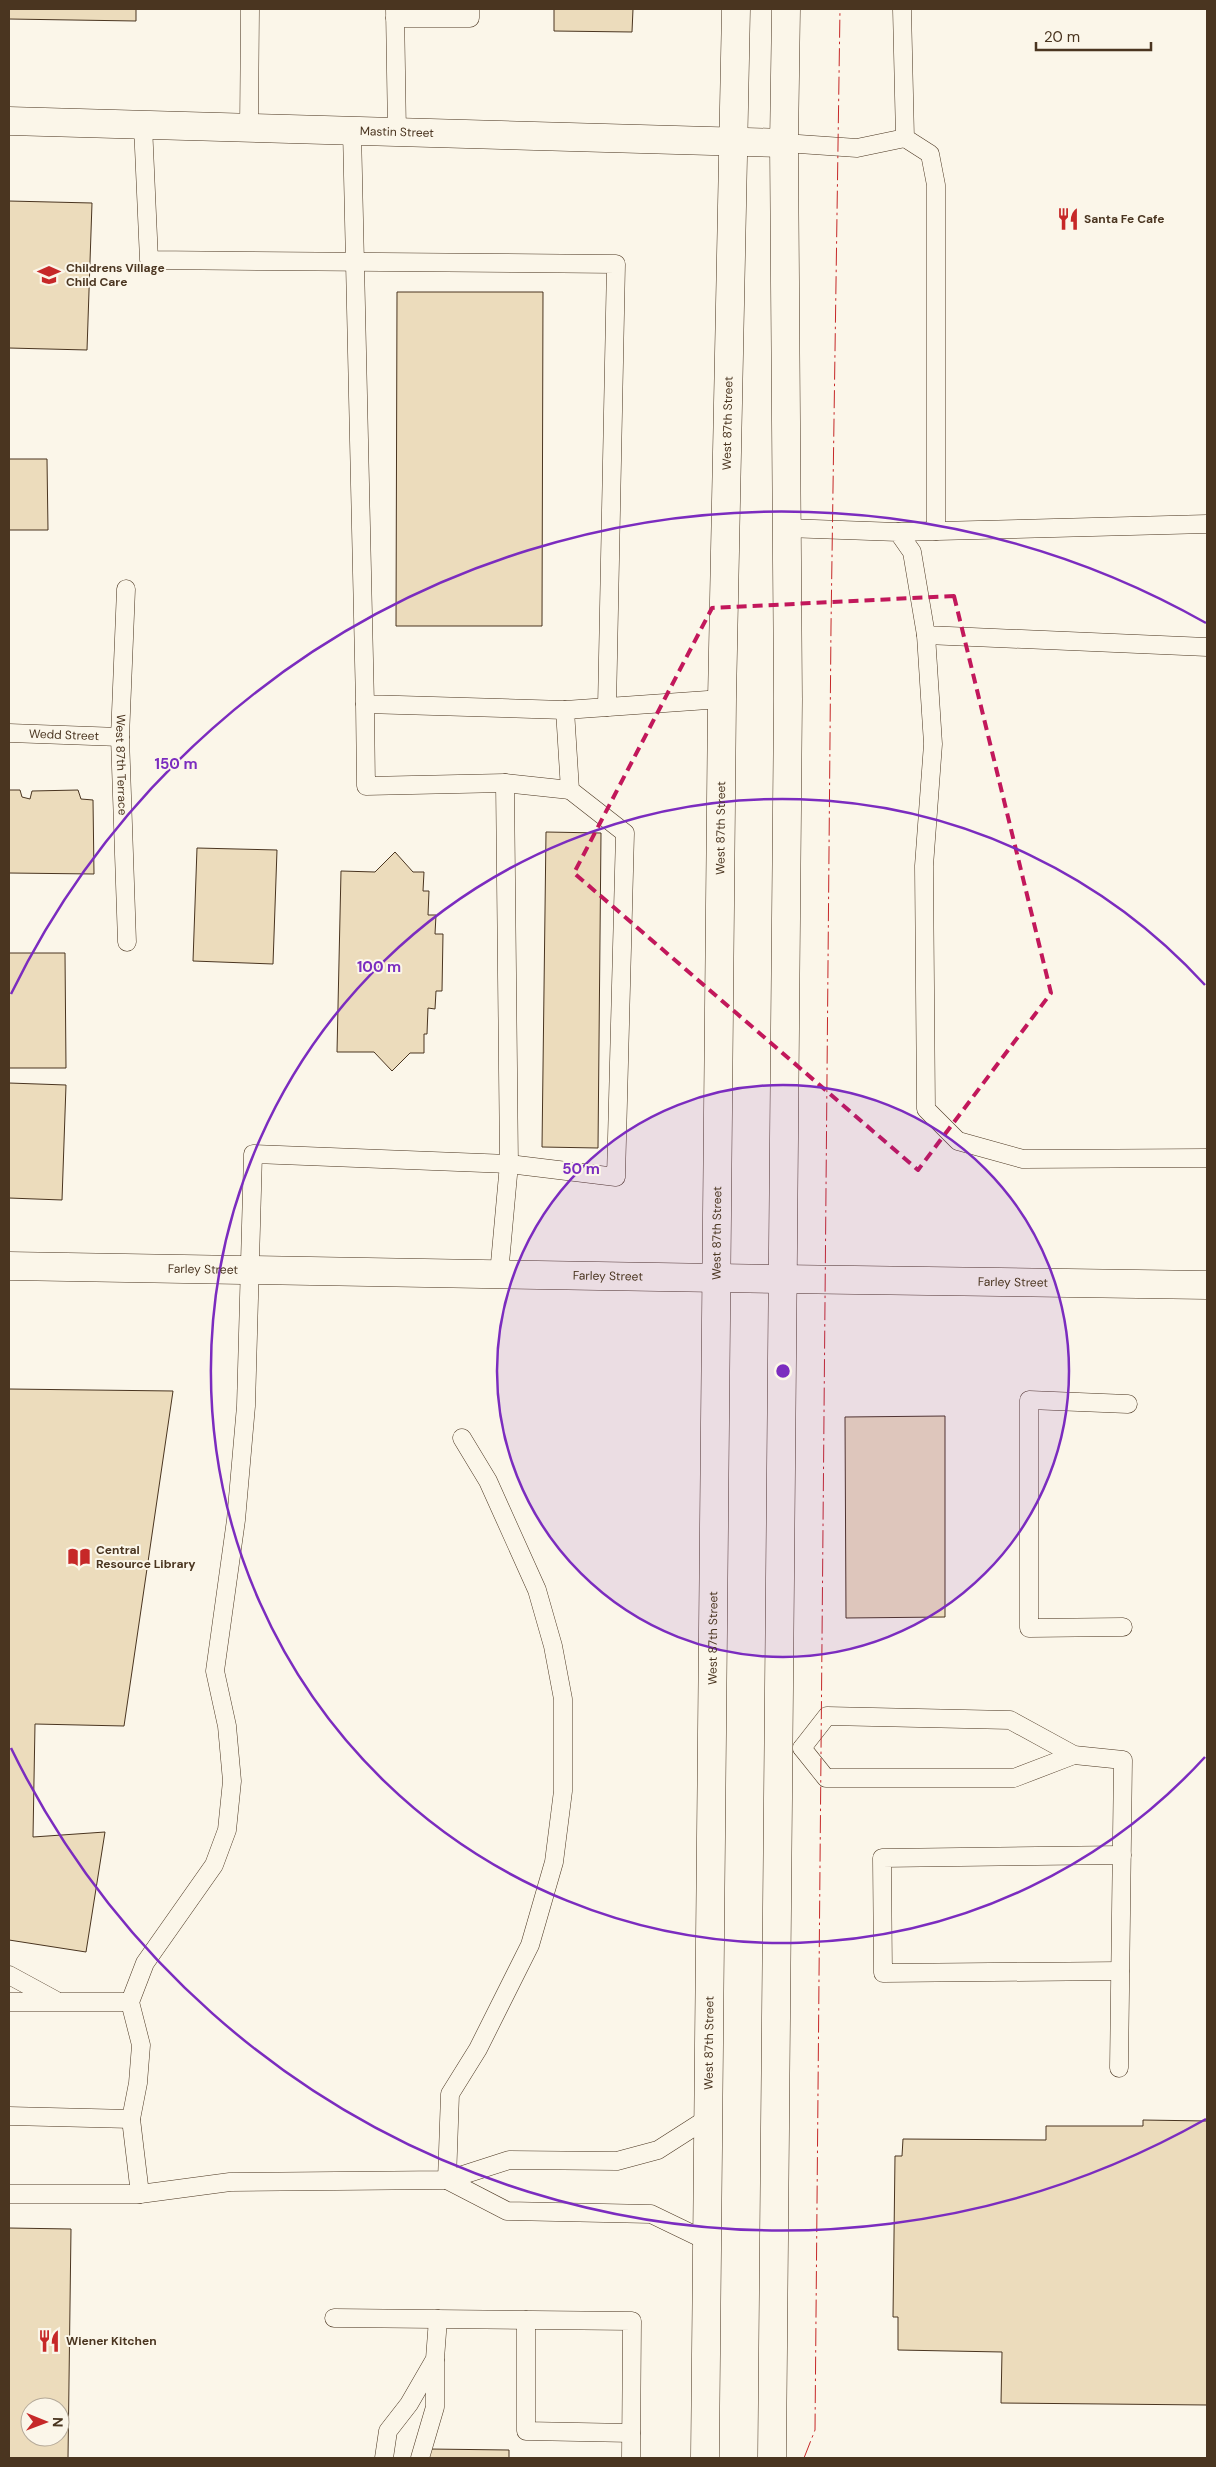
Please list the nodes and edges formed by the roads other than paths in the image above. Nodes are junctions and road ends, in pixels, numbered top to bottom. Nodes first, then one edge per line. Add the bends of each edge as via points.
1 (250, 9) edge
2 (470, 9) edge
3 (736, 9) edge
4 (786, 9) edge
5 (902, 9) edge
6 (395, 13) edge
7 (9, 121) edge
8 (142, 125) junction
9 (249, 128) junction
10 (352, 131) junction
11 (397, 132) junction
12 (905, 138) junction
13 (735, 141) junction
14 (784, 143) junction
15 (356, 263) junction
16 (1207, 524) edge
17 (786, 528) junction
18 (936, 531) junction
19 (898, 532) junction
20 (126, 589) dead end
21 (926, 635) junction
22 (1207, 647) edge
23 (722, 699) junction
24 (365, 704) junction
25 (607, 707) junction
26 (565, 710) junction
27 (9, 733) edge
28 (120, 737) junction
29 (505, 783) junction
30 (570, 790) junction
31 (127, 942) dead end
32 (1207, 1158) edge
33 (509, 1164) junction
34 (9, 1266) edge
35 (250, 1270) junction
36 (499, 1274) junction
37 (717, 1278) junction
38 (782, 1279) junction
39 (1207, 1285) edge
40 (1128, 1404) dead end
41 (462, 1438) dead end
42 (1123, 1627) dead end
43 (790, 1748) junction
44 (1074, 1754) junction
45 (1122, 1855) junction
46 (1120, 1971) junction
47 (9, 1975) edge
48 (9, 2002) edge
49 (58, 2002) junction
50 (130, 2002) junction
51 (1119, 2068) dead end
52 (9, 2116) edge
53 (708, 2118) junction
54 (131, 2119) junction
55 (447, 2180) junction
56 (9, 2194) edge
57 (140, 2194) junction
58 (707, 2241) junction
59 (334, 2318) dead end
60 (438, 2318) junction
61 (526, 2320) junction
62 (435, 2359) junction
63 (631, 2433) junction
64 (384, 2458) edge
65 (420, 2458) edge
66 (631, 2458) edge
67 (705, 2458) edge
68 (772, 2458) edge

1 - 9 lane
2 - 6 lane via 470,18
3 - 13 main road, West 87th Street
4 - 14 main road
5 - 12 lane
6 - 11 lane
7 - 8 main road, Mastin Street
8 - 9 main road, Mastin Street
8 - 15 lane via 149,260
9 - 10 main road, Mastin Street
10 - 11 main road, Mastin Street
10 - 15 lane
11 - 13 main road, Mastin Street
12 - 14 lane via 857,148
12 - 18 lane via 930,154 936,185
13 - 14 main road, Mastin Street
13 - 23 main road, West 87th Street
14 - 17 main road
15 - 24 lane
15 - 25 lane via 616,264
16 - 18 lane
17 - 19 lane
17 - 38 main road via 788,699
18 - 19 lane
19 - 21 lane via 912,552
20 - 28 lane, West 87th Terrace
21 - 22 lane
21 - 32 lane via 933,744 924,866 926,1109 958,1141 1023,1159
23 - 25 lane
23 - 37 main road, West 87th Street
24 - 26 lane
24 - 29 lane via 366,786
25 - 26 lane
26 - 30 lane
27 - 28 lane, Wedd Street
28 - 31 lane, West 87th Terrace
29 - 30 lane
29 - 33 lane
30 - 33 lane via 625,833 616,1177
33 - 35 lane via 253,1154
33 - 36 lane
34 - 35 main road, Farley Street
35 - 36 main road, Farley Street
35 - 50 lane via 246,1406 237,1510 215,1671 227,1726 232,1780 227,1830 214,1865 145,1963
36 - 37 main road, Farley Street
37 - 38 main road, Farley Street
37 - 53 main road, West 87th Street
38 - 39 main road, Farley Street
38 - 43 main road
40 - 42 lane via 1029,1400 1029,1628
41 - 55 lane via 488,1481 537,1590 553,1646 563,1700 563,1791 554,1862 530,1945 478,2049 450,2094
43 - 44 lane via 826,1778 1014,1778
43 - 44 lane via 827,1716 971,1719 1010,1720
43 - 68 main road
44 - 45 lane via 1123,1760
45 - 46 lane
45 - 46 lane via 882,1858 883,1972
46 - 51 lane
47 - 49 lane
48 - 49 lane
49 - 50 lane
50 - 54 lane via 141,2045
52 - 54 lane
53 - 55 lane via 658,2150 617,2161 509,2160
53 - 58 main road, West 87th Street
54 - 57 lane
55 - 57 lane via 230,2182
55 - 58 lane via 507,2211 651,2214
56 - 57 lane
58 - 67 main road, West 87th Street
59 - 60 lane
60 - 61 lane
60 - 62 lane
61 - 63 lane via 526,2431
61 - 63 lane via 632,2321
62 - 64 lane via 388,2431
62 - 65 lane via 435,2407
63 - 66 lane

